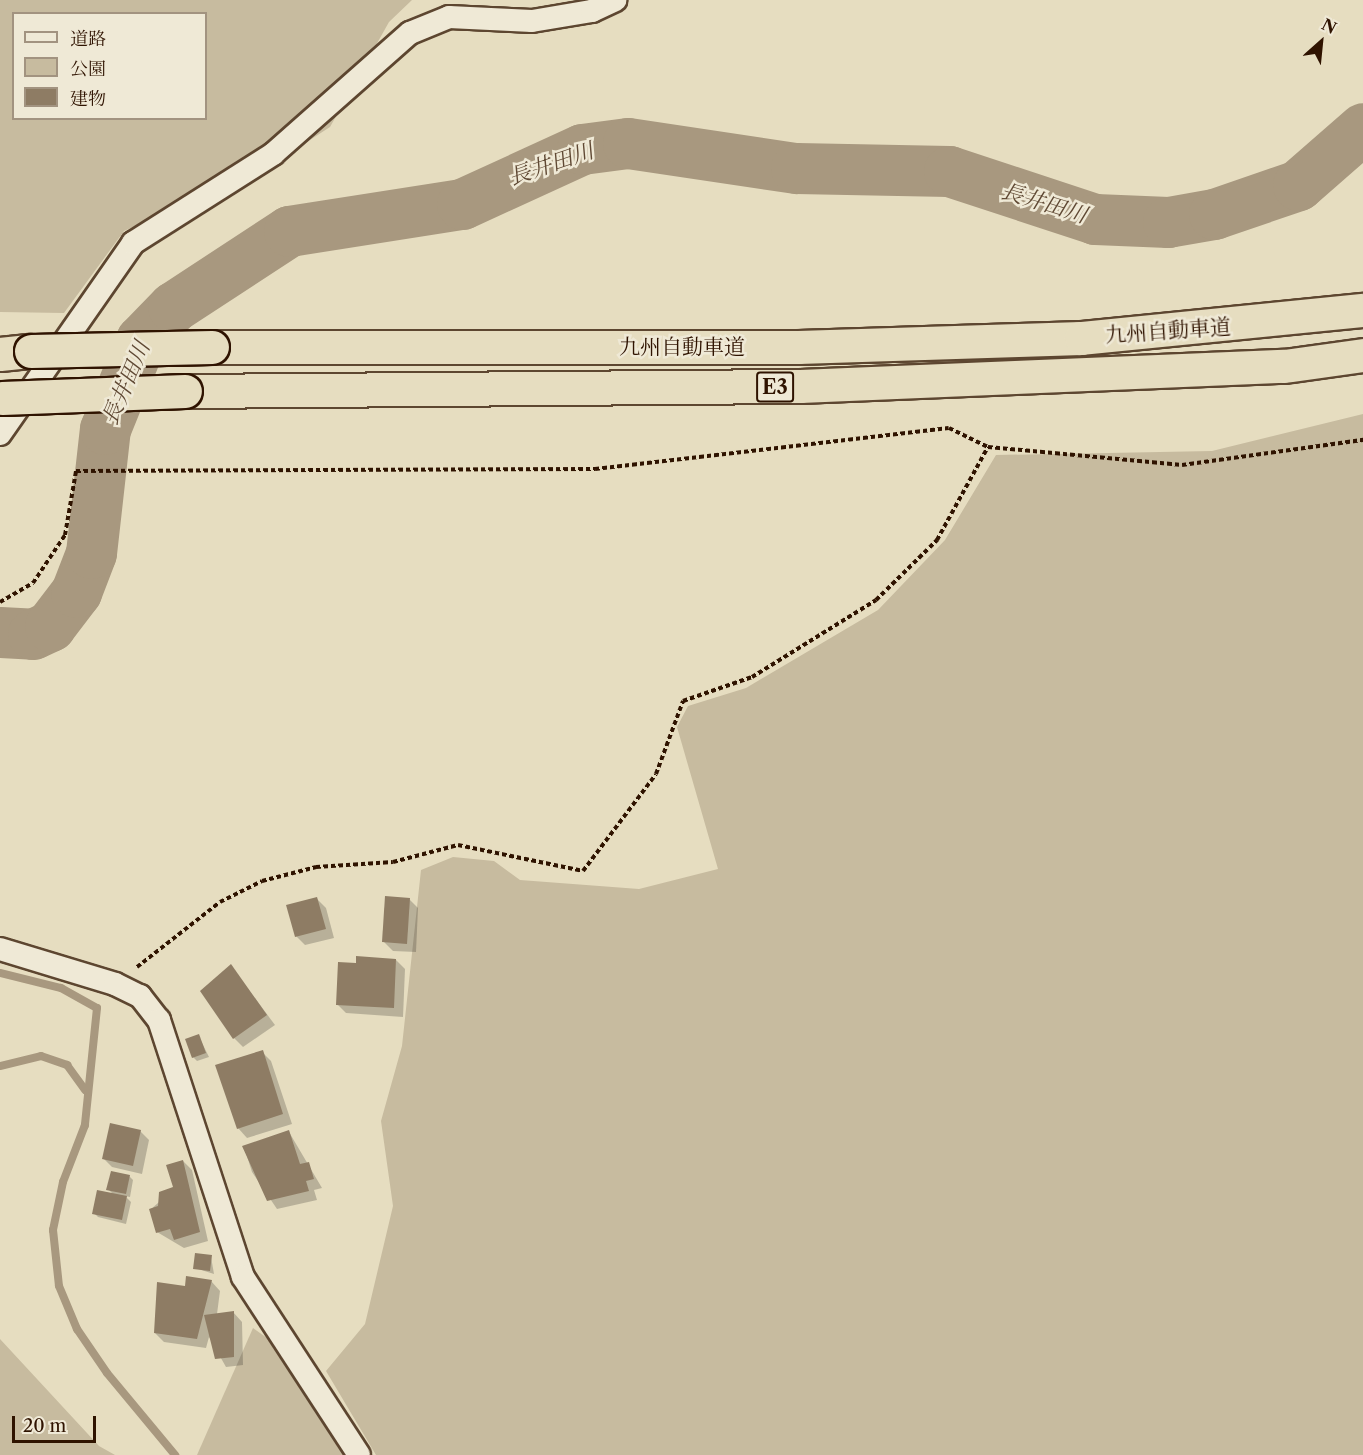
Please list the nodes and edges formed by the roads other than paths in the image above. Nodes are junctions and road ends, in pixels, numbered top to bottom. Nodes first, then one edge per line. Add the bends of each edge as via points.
1 (616, 0) edge
2 (1363, 310) edge
3 (15, 352) edge
4 (1363, 355) edge
5 (1, 398) edge
6 (0, 434) edge
7 (0, 949) edge
8 (359, 1455) edge

1 - 6 street via 592,11 532,21 449,17 410,33 273,154 133,243
2 - 3 highway, 九州自動車道 / E3, bridge via 1081,338
4 - 5 highway, 九州自動車道 / E3, bridge via 1284,366 800,386 185,391
7 - 8 street via 115,984 140,996 159,1020 243,1276

